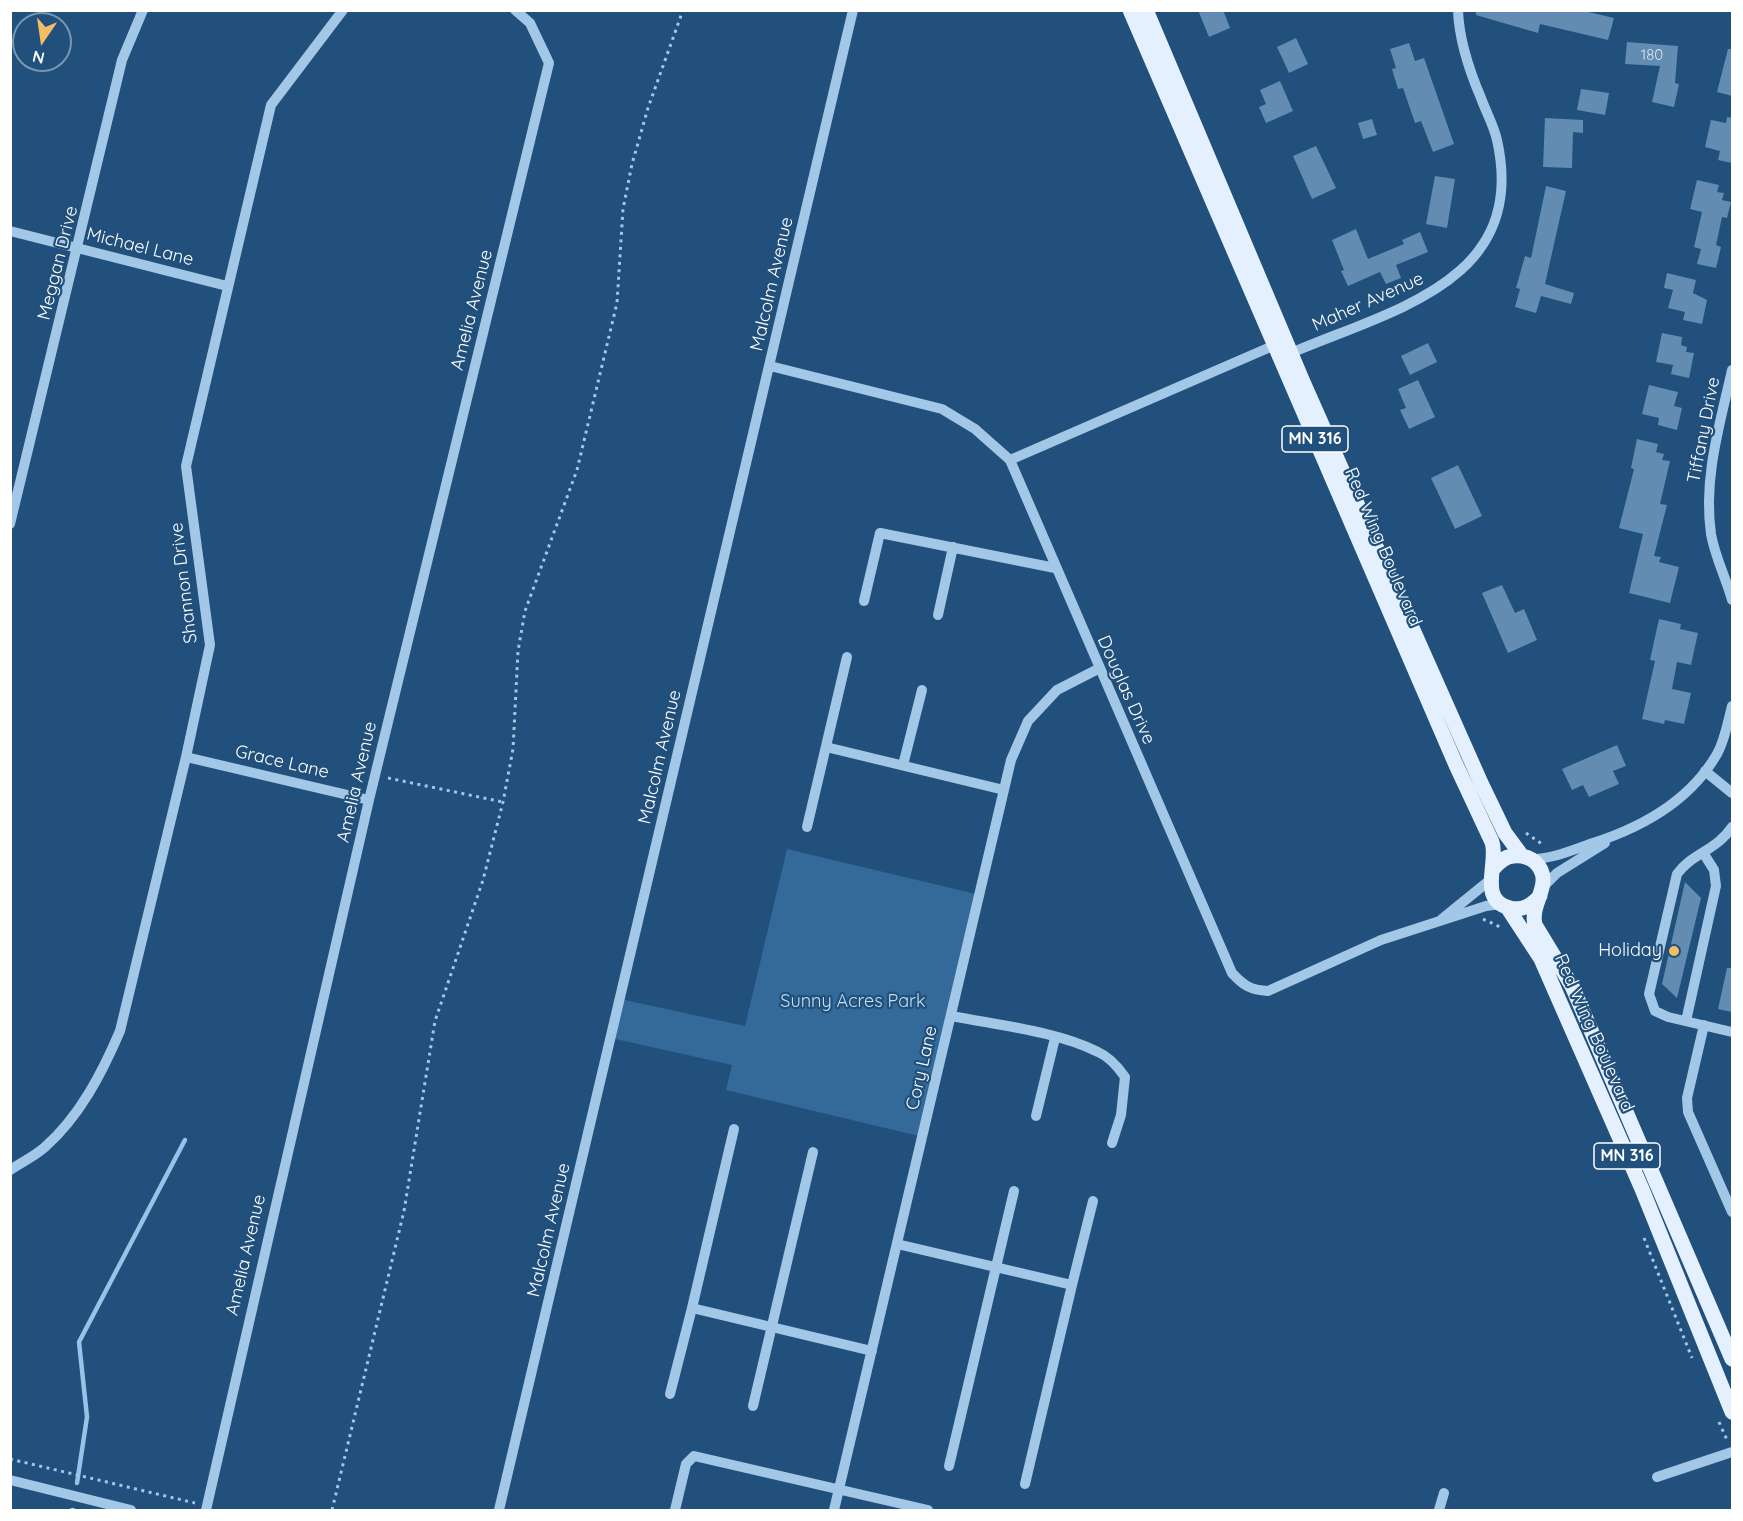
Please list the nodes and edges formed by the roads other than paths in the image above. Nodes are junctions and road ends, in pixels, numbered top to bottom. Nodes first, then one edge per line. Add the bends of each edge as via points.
1 (143, 10) edge
2 (343, 10) edge
3 (515, 10) edge
4 (853, 10) edge
5 (1130, 10) edge
6 (1146, 10) edge
7 (1458, 10) edge
8 (10, 231) edge
9 (78, 248) junction
10 (227, 286) junction
11 (1275, 345) junction
12 (1292, 353) junction
13 (770, 366) junction
14 (1732, 370) edge
15 (1010, 460) junction
16 (10, 524) edge
17 (952, 547) junction
18 (1055, 568) junction
19 (1732, 600) edge
20 (864, 601) dead end
21 (938, 615) dead end
22 (847, 657) dead end
23 (1098, 669) junction
24 (922, 690) dead end
25 (1732, 706) edge
26 (826, 747) junction
27 (186, 757) junction
28 (903, 765) junction
29 (1705, 771) junction
30 (1004, 790) junction
31 (1732, 793) edge
32 (369, 800) junction
33 (807, 827) dead end
34 (1732, 827) edge
35 (1615, 836) junction
36 (1704, 854) junction
37 (1526, 857) junction
38 (1492, 874) junction
39 (1542, 891) junction
40 (1504, 906) junction
41 (1431, 925) junction
42 (951, 1016) junction
43 (1686, 1021) junction
44 (1704, 1025) junction
45 (1732, 1032) edge
46 (1055, 1038) junction
47 (1036, 1116) dead end
48 (734, 1130) dead end
49 (1112, 1143) dead end
50 (813, 1152) dead end
51 (10, 1170) edge
52 (1014, 1191) dead end
53 (1093, 1201) dead end
54 (1732, 1212) edge
55 (897, 1244) junction
56 (995, 1267) junction
57 (1072, 1285) junction
58 (692, 1308) junction
59 (771, 1326) junction
60 (872, 1351) junction
61 (1732, 1359) edge
62 (670, 1394) dead end
63 (753, 1406) dead end
64 (1732, 1412) edge
65 (1732, 1452) edge
66 (949, 1466) dead end
67 (1657, 1478) dead end
68 (10, 1480) edge
69 (1025, 1484) dead end
70 (839, 1489) junction
71 (1444, 1493) dead end
72 (109, 1508) edge
73 (206, 1508) edge
74 (131, 1510) edge
75 (499, 1510) edge
76 (675, 1510) edge
77 (834, 1510) edge
78 (928, 1510) edge
79 (1439, 1510) edge

1 - 9 street, Meggan Drive via 122,60
2 - 10 street, Shannon Drive via 272,105
3 - 32 street, Amelia Avenue via 531,23 549,63
4 - 13 street, Malcolm Avenue
5 - 11 main road, Red Wing Boulevard / MN 316
6 - 12 main road, Red Wing Boulevard / MN 316
7 - 12 street, Maher Avenue via 1467,63 1501,158 1503,182 1488,236 1464,269 1426,296
8 - 9 street, Michael Lane
9 - 10 street, Michael Lane
9 - 16 street, Meggan Drive
10 - 27 street, Shannon Drive via 186,466 210,645
11 - 15 street
11 - 38 main road, Red Wing Boulevard / MN 316 via 1496,851
12 - 37 main road, Red Wing Boulevard / MN 316 via 1481,783 1505,833
13 - 15 street, Douglas Drive via 942,409 975,429
13 - 75 street, Malcolm Avenue
14 - 19 street, Tiffany Drive via 1713,454 1709,495 1715,552
15 - 18 street, Douglas Drive
17 - 18 street
17 - 20 street via 880,533
17 - 21 street
18 - 23 street, Douglas Drive
22 - 26 street
23 - 30 street, Cory Lane via 1057,690 1028,722 1011,760
23 - 41 street, Douglas Drive via 1232,973 1243,985 1268,991 1381,940
24 - 28 street
25 - 29 street via 1718,752
26 - 28 street
26 - 33 street
27 - 32 street, Grace Lane
27 - 51 street, Shannon Drive via 120,1031 77,1111 45,1147
28 - 30 street
29 - 31 street
29 - 35 street via 1669,808
30 - 42 street, Cory Lane
32 - 73 street, Amelia Avenue
34 - 36 street via 1723,841
35 - 37 street via 1554,857
35 - 39 street via 1557,873
36 - 43 street via 1714,870 1716,886
36 - 43 street via 1677,874 1649,994 1655,1011
37 - 38 main road via 1506,857
37 - 39 main road, Red Wing Boulevard / MN 316 via 1539,868
38 - 40 main road, Red Wing Boulevard / MN 316 via 1492,894
38 - 41 street, Douglas Drive via 1469,900
39 - 40 main road via 1525,908
39 - 61 main road, Red Wing Boulevard / MN 316 via 1533,917 1535,925 1572,986
40 - 41 street, Douglas Drive via 1486,906
40 - 64 main road, Red Wing Boulevard / MN 316 via 1541,959
42 - 46 street
42 - 55 street, Cory Lane
43 - 44 street
44 - 45 street
44 - 54 street via 1687,1098 1688,1112
46 - 47 street
46 - 49 street via 1098,1052 1116,1064 1125,1077 1121,1115
48 - 58 street
50 - 59 street
52 - 56 street
53 - 57 street
55 - 56 street
55 - 60 street, Cory Lane
56 - 57 street
56 - 66 street
57 - 69 street
58 - 59 street
58 - 62 street
59 - 60 street
59 - 63 street
60 - 70 street, Cory Lane
65 - 67 street
68 - 72 street
70 - 76 street via 694,1456 686,1464
70 - 77 street, Cory Lane
70 - 78 street
71 - 79 street
72 - 74 street

